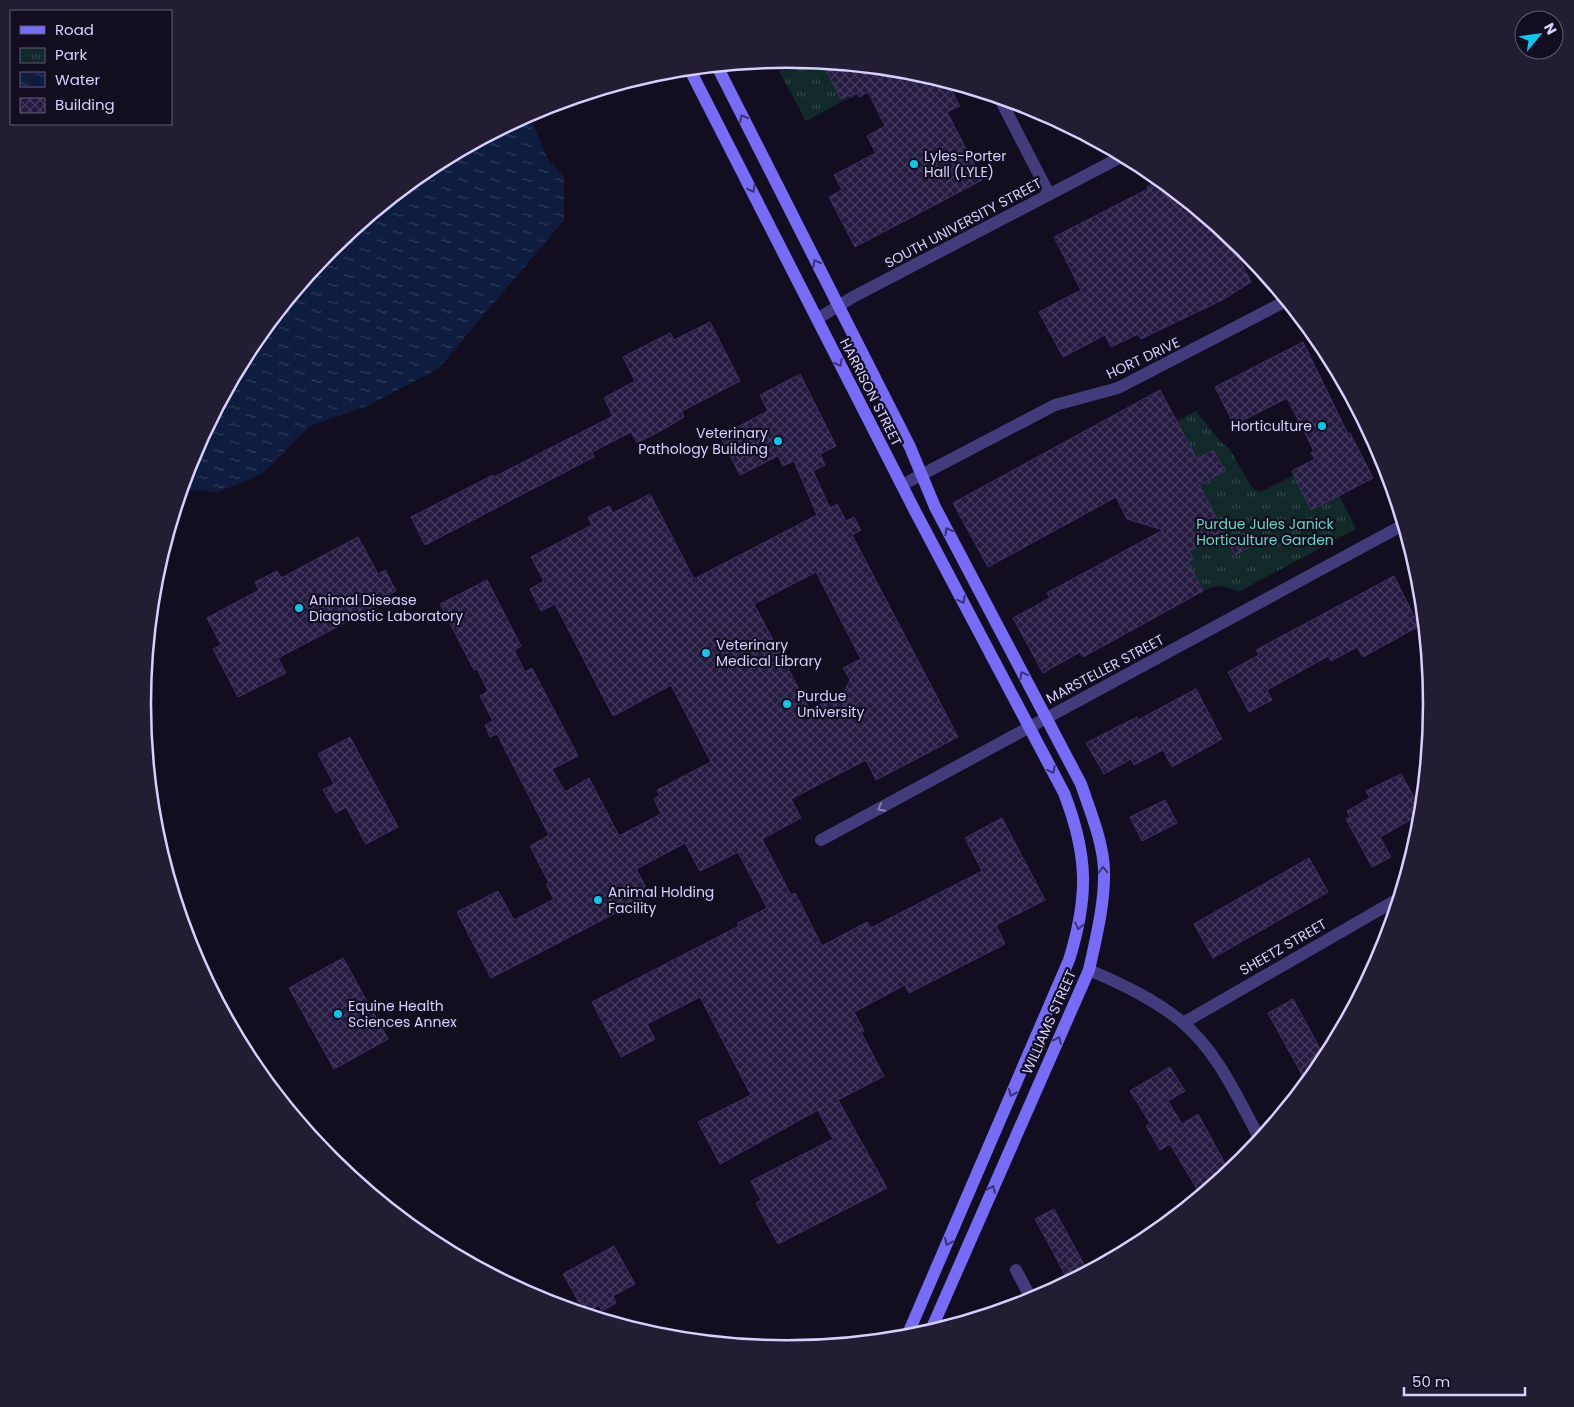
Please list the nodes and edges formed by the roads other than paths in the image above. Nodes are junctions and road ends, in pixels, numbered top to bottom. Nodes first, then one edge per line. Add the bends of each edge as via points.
1 (720, 71) edge
2 (693, 75) edge
3 (1004, 106) edge
4 (1116, 160) edge
5 (1050, 194) junction
6 (1281, 303) edge
7 (837, 306) junction
8 (818, 319) junction
9 (921, 474) junction
10 (902, 485) junction
11 (1398, 528) edge
12 (1046, 718) junction
13 (1029, 727) junction
14 (821, 840) dead end
15 (1390, 903) edge
16 (1089, 970) junction
17 (1183, 1023) junction
18 (1256, 1132) edge
19 (1016, 1270) dead end
20 (1028, 1292) edge
21 (935, 1322) edge
22 (911, 1327) edge

7 -> 1 main road, HARRISON STREET
2 -> 8 main road, HARRISON STREET
3 - 5 street
4 - 5 street, SOUTH UNIVERSITY STREET
5 - 7 street, SOUTH UNIVERSITY STREET
6 - 9 street, HORT DRIVE via 1118,388 1055,405
7 - 8 street, SOUTH UNIVERSITY STREET
7 - 9 main road, HARRISON STREET
8 -> 10 main road, HARRISON STREET
9 - 10 street, HORT DRIVE
12 -> 9 main road, HARRISON STREET via 935,507
10 -> 13 main road, HARRISON STREET
11 - 12 street, MARSTELLER STREET
12 - 13 street, MARSTELLER STREET
16 -> 12 main road, WILLIAMS STREET via 1104,870 1095,824 1081,784
13 -> 14 street, MARSTELLER STREET
13 -> 22 main road, WILLIAMS STREET via 1077,825 1084,886 1079,926 1069,960
15 - 17 street, SHEETZ STREET
16 - 17 street via 1133,990
21 -> 16 main road, WILLIAMS STREET
17 - 18 street via 1207,1049 1229,1081
19 - 20 street

